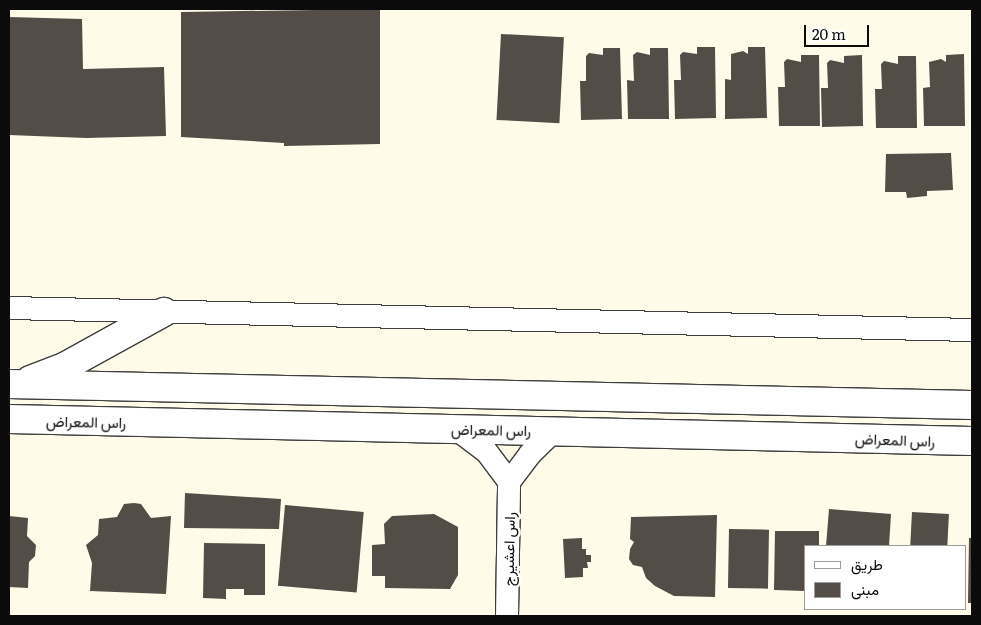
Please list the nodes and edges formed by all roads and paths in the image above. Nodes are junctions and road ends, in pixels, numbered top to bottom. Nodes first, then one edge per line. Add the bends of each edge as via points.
1 (9, 308) edge
2 (164, 312) junction
3 (972, 330) edge
4 (14, 384) edge
5 (972, 405) edge
6 (9, 419) edge
7 (455, 428) junction
8 (555, 430) junction
9 (972, 441) edge
10 (509, 482) junction
11 (507, 616) edge

1 - 2 street
2 - 3 street
2 - 4 street via 66,366
4 - 5 street
6 - 7 street, راس المعراض
7 - 8 street, راس المعراض
7 - 10 street via 486,452
8 - 9 street, راس المعراض
8 - 10 street via 530,454
10 - 11 street, راس اعشيرج

